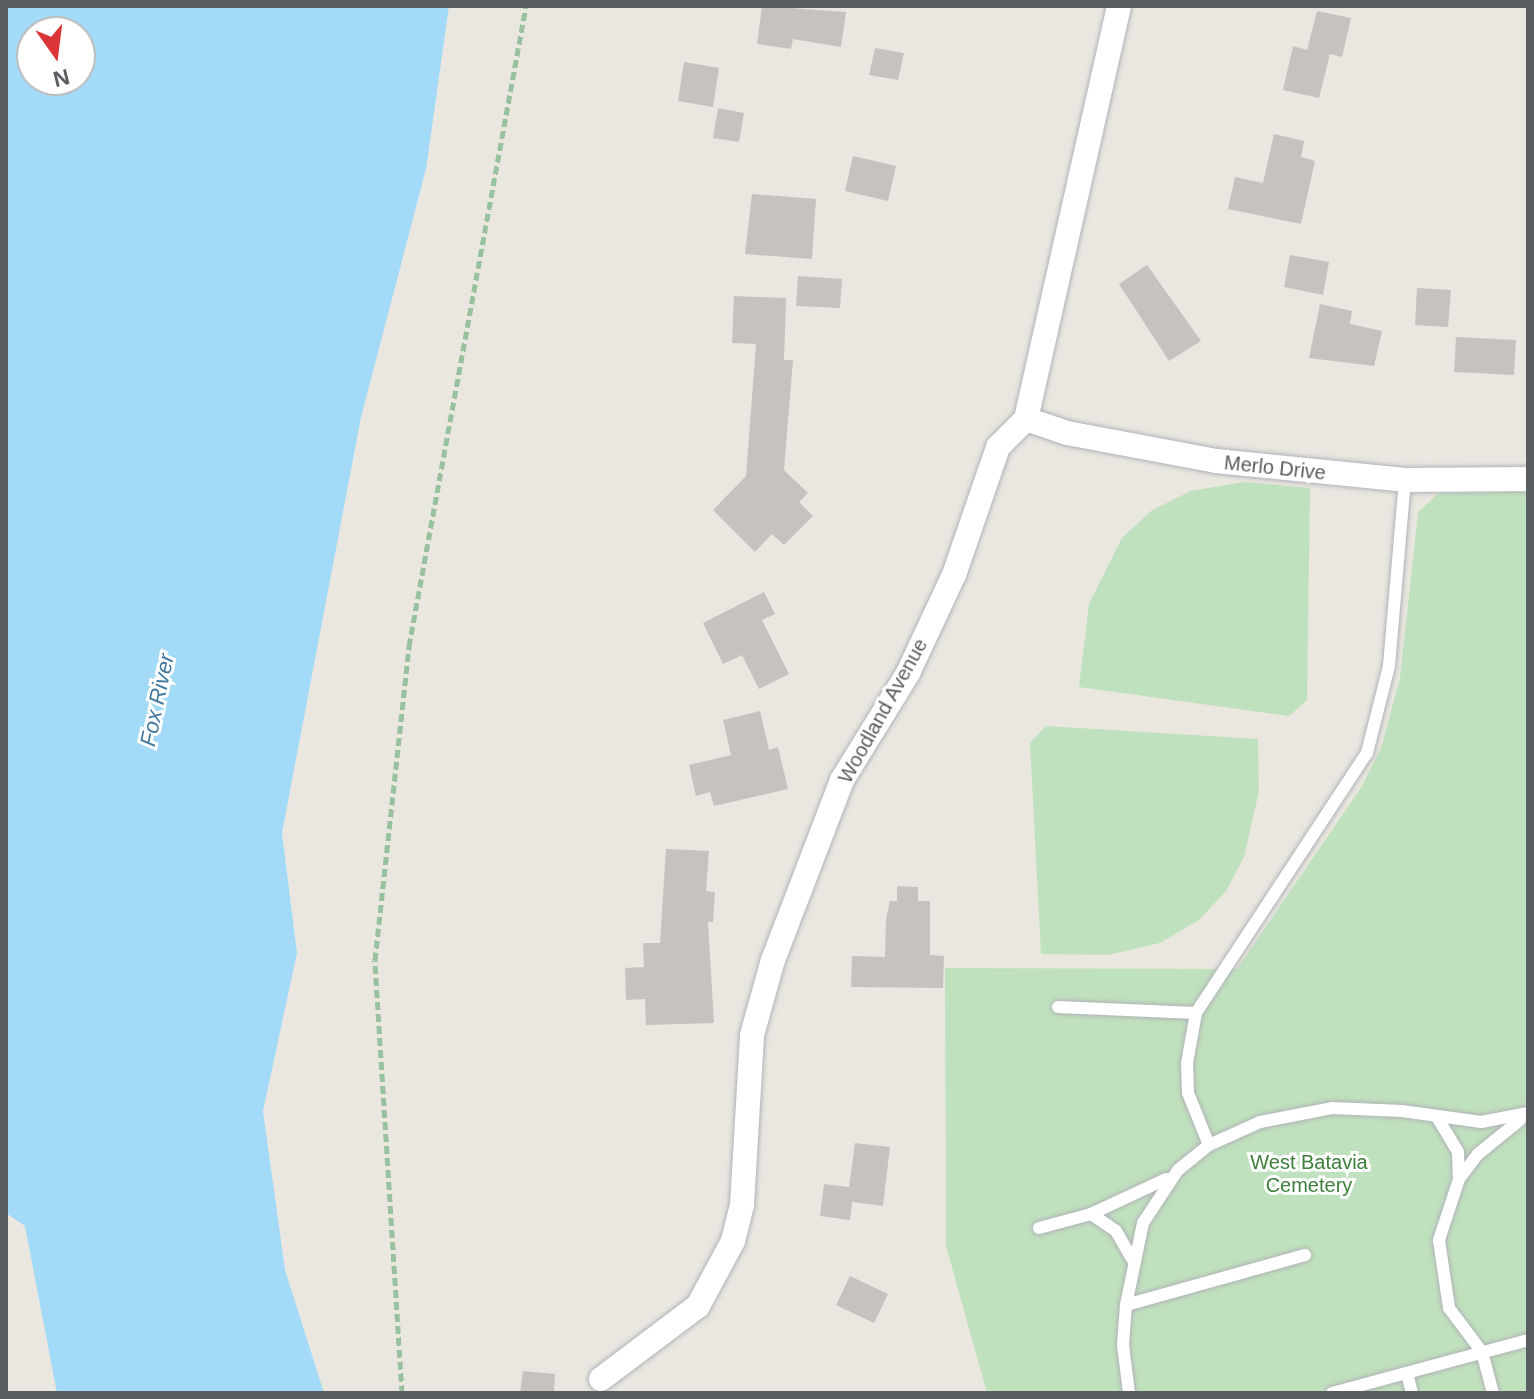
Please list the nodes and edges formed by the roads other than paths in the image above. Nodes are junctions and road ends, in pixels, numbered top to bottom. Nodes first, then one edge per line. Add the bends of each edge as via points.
1 (1119, 6) edge
2 (1026, 419) junction
3 (1528, 479) edge
4 (1405, 480) junction
5 (1058, 1007) dead end
6 (1196, 1013) junction
7 (1528, 1114) edge
8 (1437, 1117) junction
9 (1209, 1145) junction
10 (1178, 1170) junction
11 (1459, 1179) junction
12 (1091, 1214) junction
13 (1039, 1228) dead end
14 (1305, 1255) dead end
15 (1132, 1259) junction
16 (1126, 1305) junction
17 (1528, 1340) edge
18 (1482, 1352) junction
19 (1407, 1373) junction
20 (601, 1379) dead end
21 (1129, 1393) edge
22 (1333, 1393) edge
23 (1412, 1393) edge
24 (1493, 1393) edge

1 - 2 street
2 - 4 street, Merlo Drive via 1067,433 1216,461
2 - 20 street, Woodland Avenue via 998,447 954,575 908,673 842,780 773,960 752,1035 742,1205 733,1241 698,1306
3 - 4 street, Merlo Drive
4 - 6 lane via 1389,666 1367,753
5 - 6 lane
6 - 9 lane via 1188,1093
7 - 8 lane via 1481,1122
7 - 11 lane via 1498,1136
8 - 9 lane via 1367,1108 1307,1111 1260,1122
8 - 11 lane via 1458,1152
9 - 10 lane
10 - 12 lane
10 - 15 lane via 1155,1199
11 - 18 lane via 1439,1240 1440,1265 1449,1308
12 - 13 lane
12 - 15 lane via 1116,1231
14 - 16 lane
15 - 16 lane
16 - 21 lane via 1123,1345
17 - 18 lane
18 - 19 lane
18 - 24 lane
19 - 22 lane
19 - 23 lane

